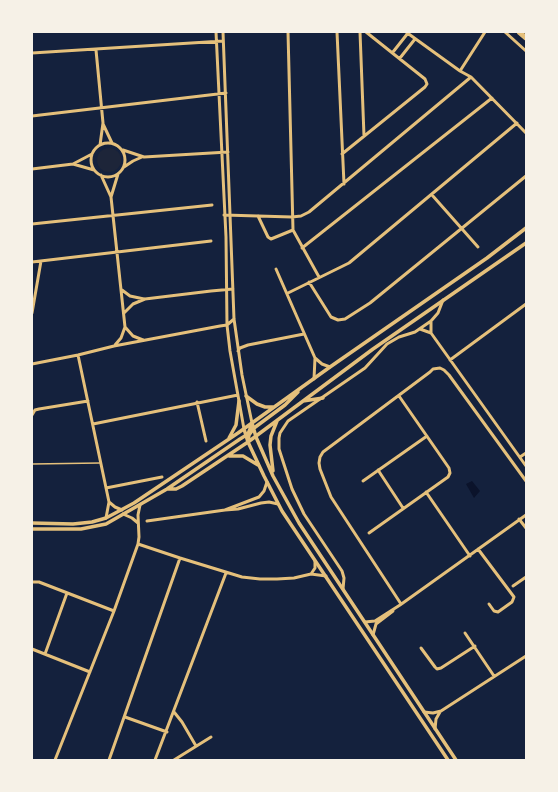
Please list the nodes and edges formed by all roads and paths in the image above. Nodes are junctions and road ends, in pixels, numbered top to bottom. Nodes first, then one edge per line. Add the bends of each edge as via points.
1 (216, 32) edge
2 (223, 32) edge
3 (288, 32) edge
4 (337, 32) edge
5 (360, 32) edge
6 (366, 32) edge
7 (485, 32) edge
8 (505, 32) edge
9 (519, 32) edge
10 (407, 33) edge
11 (526, 38) edge
12 (415, 39) junction
13 (217, 41) junction
14 (223, 41) junction
15 (96, 50) junction
16 (526, 51) edge
17 (393, 52) junction
18 (32, 53) edge
19 (400, 58) junction
20 (460, 71) junction
21 (471, 77) junction
22 (226, 93) junction
23 (220, 94) junction
24 (492, 98) junction
25 (101, 108) junction
26 (32, 116) edge
27 (103, 123) junction
28 (517, 123) junction
29 (526, 133) edge
30 (364, 136) junction
31 (112, 143) junction
32 (100, 145) junction
33 (123, 150) junction
34 (222, 152) junction
35 (228, 152) junction
36 (92, 154) junction
37 (342, 154) junction
38 (144, 156) junction
39 (72, 164) junction
40 (123, 168) junction
41 (32, 169) edge
42 (95, 170) junction
43 (118, 174) junction
44 (101, 175) junction
45 (526, 176) edge
46 (344, 184) junction
47 (432, 195) junction
48 (111, 197) junction
49 (212, 205) dead end
50 (114, 215) junction
51 (224, 215) junction
52 (231, 216) junction
53 (258, 216) junction
54 (292, 217) junction
55 (32, 224) edge
56 (526, 228) edge
57 (462, 229) junction
58 (293, 230) junction
59 (211, 241) dead end
60 (526, 243) edge
61 (478, 247) dead end
62 (302, 248) junction
63 (118, 252) junction
64 (41, 261) junction
65 (32, 262) edge
66 (276, 269) dead end
67 (319, 277) junction
68 (309, 282) junction
69 (233, 289) junction
70 (122, 290) junction
71 (227, 290) junction
72 (288, 293) junction
73 (145, 299) junction
74 (443, 300) junction
75 (526, 304) edge
76 (32, 313) edge
77 (124, 313) junction
78 (234, 319) junction
79 (431, 321) junction
80 (227, 325) junction
81 (125, 327) junction
82 (420, 329) junction
83 (431, 333) junction
84 (304, 334) junction
85 (144, 340) junction
86 (114, 346) junction
87 (238, 351) junction
88 (78, 355) junction
89 (314, 358) junction
90 (450, 360) junction
91 (32, 364) edge
92 (330, 367) junction
93 (314, 379) junction
94 (303, 386) junction
95 (238, 395) junction
96 (246, 396) junction
97 (399, 396) junction
98 (323, 398) junction
99 (88, 401) junction
100 (239, 401) junction
101 (302, 401) junction
102 (197, 402) junction
103 (274, 407) junction
104 (32, 415) edge
105 (277, 420) junction
106 (252, 423) junction
107 (93, 424) junction
108 (254, 428) junction
109 (244, 429) junction
110 (246, 435) junction
111 (427, 436) junction
112 (256, 437) junction
113 (229, 439) junction
114 (206, 441) dead end
115 (248, 442) junction
116 (526, 453) edge
117 (226, 456) junction
118 (520, 458) junction
119 (101, 463) junction
120 (32, 464) edge
121 (259, 466) junction
122 (526, 466) edge
123 (378, 470) junction
124 (273, 476) junction
125 (162, 477) dead end
126 (363, 481) dead end
127 (267, 482) junction
128 (526, 482) edge
129 (106, 488) junction
130 (167, 489) junction
131 (426, 492) junction
132 (109, 502) junction
133 (278, 504) junction
134 (140, 505) junction
135 (403, 508) junction
136 (122, 510) junction
137 (225, 510) junction
138 (124, 514) junction
139 (526, 515) edge
140 (106, 518) junction
141 (519, 520) junction
142 (147, 521) dead end
143 (138, 522) junction
144 (32, 523) edge
145 (526, 528) edge
146 (32, 529) edge
147 (369, 533) dead end
148 (138, 544) junction
149 (478, 550) junction
150 (470, 556) junction
151 (180, 558) junction
152 (315, 561) junction
153 (226, 573) junction
154 (311, 574) junction
155 (326, 576) junction
156 (526, 577) edge
157 (32, 582) edge
158 (514, 586) dead end
159 (343, 589) junction
160 (67, 593) junction
161 (489, 604) dead end
162 (401, 605) junction
163 (114, 611) junction
164 (365, 622) junction
165 (465, 632) dead end
166 (373, 634) junction
167 (475, 646) junction
168 (421, 648) dead end
169 (32, 649) edge
170 (45, 654) junction
171 (526, 656) edge
172 (90, 672) junction
173 (494, 676) junction
174 (441, 711) junction
175 (174, 712) junction
176 (424, 712) junction
177 (125, 717) junction
178 (435, 729) junction
179 (167, 732) junction
180 (211, 737) dead end
181 (196, 746) junction
182 (54, 759) edge
183 (109, 760) edge
184 (155, 760) edge
185 (174, 760) edge
186 (448, 760) edge
187 (456, 760) edge

1 - 13 street
2 - 14 street
3 - 54 street
4 - 37 street
5 - 30 street
6 - 17 street
7 - 20 street
8 - 16 street
9 - 11 highway
10 - 12 street
10 - 17 street
12 - 19 street
12 - 20 street
13 - 14 street
13 - 15 street
13 - 23 street
14 - 22 street
15 - 18 street
15 - 25 street
17 - 19 street
19 - 30 street via 425,79 427,84
20 - 21 street
21 - 24 street
21 - 46 street
22 - 23 street
22 - 35 street
23 - 25 street
23 - 34 street
24 - 28 street
24 - 62 street
25 - 26 street
25 - 27 street
27 - 31 street
27 - 32 street
28 - 29 street
28 - 47 street
30 - 37 street
31 - 32 street
31 - 33 street
32 - 36 street
33 - 38 street
33 - 40 street via 126,158
34 - 35 street
34 - 38 street
34 - 51 street
35 - 52 street
36 - 39 street
36 - 42 street via 91,161
37 - 46 street
38 - 40 street
39 - 41 street
39 - 42 street
40 - 43 street
42 - 44 street
43 - 44 street via 110,177
43 - 48 street
44 - 48 street
45 - 57 street
46 - 54 street via 309,212
47 - 57 street
47 - 67 street via 349,263
48 - 50 street
49 - 50 street
50 - 55 street
50 - 63 street
51 - 52 street
51 - 71 street
52 - 53 street
52 - 69 street
53 - 54 street
53 - 58 street via 271,239
54 - 58 street
56 - 92 street
57 - 61 street
57 - 68 street via 370,303 345,319 331,318
58 - 62 street
59 - 63 street
60 - 74 street
62 - 67 street
63 - 64 street
63 - 70 street
64 - 65 street
64 - 76 street
66 - 72 street
67 - 68 street
68 - 72 street
69 - 71 street
69 - 78 street
70 - 73 street via 130,296
70 - 77 street
71 - 73 street
71 - 80 street
72 - 84 street
73 - 77 street via 133,304
74 - 79 street via 438,313
74 - 101 street
75 - 90 street
77 - 81 street
78 - 80 street
78 - 87 street
79 - 82 street
79 - 83 street
80 - 85 street
80 - 95 street
81 - 85 street via 133,336
81 - 86 street via 121,338
82 - 83 street
82 - 98 street via 387,344 365,368
83 - 90 street
84 - 87 street via 248,345
84 - 89 street
85 - 86 street
86 - 88 street
87 - 96 street
88 - 91 street
88 - 99 street
89 - 92 street
89 - 93 street
90 - 118 street
92 - 93 street
93 - 94 street
94 - 103 street
94 - 108 street via 285,405
95 - 100 street
95 - 102 street
96 - 103 street via 257,404
96 - 106 street
97 - 111 street
97 - 128 street via 433,369 444,370
97 - 162 street via 323,452 319,463 323,479 335,503
98 - 101 street
98 - 159 street via 288,421 279,438 281,455 295,496 342,571
99 - 104 street via 35,410
99 - 107 street
100 - 109 street
100 - 113 street via 236,425
101 - 105 street
102 - 107 street
102 - 114 street
103 - 106 street
105 - 112 street
105 - 124 street via 270,445
106 - 108 street
106 - 109 street
106 - 110 street
107 - 119 street
108 - 112 street
108 - 115 street
109 - 110 street
109 - 113 street
110 - 115 street
110 - 130 street
111 - 123 street
111 - 131 street via 450,472 448,477
112 - 115 street
112 - 124 street
113 - 136 street
115 - 117 street
115 - 121 street
116 - 118 street
117 - 121 street via 243,456
117 - 130 street via 182,486
118 - 122 street
119 - 120 lane
119 - 129 street
121 - 127 street
123 - 126 street
123 - 135 street
124 - 159 street via 299,523
125 - 129 street
127 - 133 street
127 - 137 street via 259,497
129 - 132 street
130 - 134 street
131 - 135 street
131 - 150 street
132 - 136 street
132 - 140 street
133 - 137 street via 265,502
133 - 152 street
134 - 138 street
134 - 143 street
135 - 147 street
136 - 140 street
137 - 142 street
138 - 143 street
138 - 146 street via 106,524 89,528
139 - 141 street
140 - 144 street via 83,524
141 - 145 street
141 - 149 street
143 - 148 street
148 - 151 street
148 - 163 street
149 - 150 street
149 - 161 street via 514,597 512,602 498,612
150 - 162 street
151 - 153 street
151 - 177 street
152 - 154 street via 315,568
152 - 155 street
153 - 154 street via 268,579 294,578
153 - 175 street
154 - 155 street
155 - 186 street
156 - 158 street
157 - 160 street via 39,582
159 - 164 street
160 - 163 street
160 - 170 street
162 - 164 street via 375,621
162 - 166 street via 376,624
163 - 172 street
164 - 166 street
165 - 167 street
166 - 176 street
167 - 168 street via 437,669
167 - 173 street
169 - 170 street
170 - 172 street
171 - 173 street
172 - 182 street
173 - 174 street
174 - 176 street
174 - 178 street via 436,719
175 - 179 street
175 - 181 street
176 - 178 street
177 - 179 street
177 - 183 street
178 - 187 street
179 - 184 street
180 - 181 street
181 - 185 street

